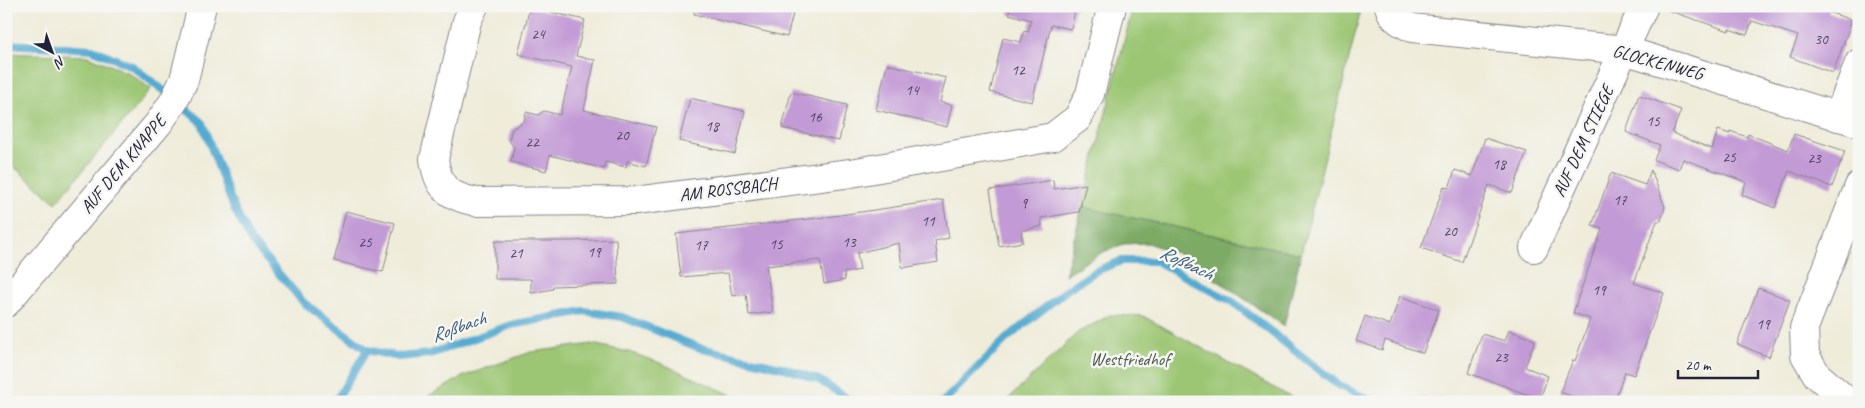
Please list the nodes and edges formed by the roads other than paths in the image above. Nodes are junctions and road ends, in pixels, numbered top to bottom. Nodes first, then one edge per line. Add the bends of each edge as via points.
1 (202, 6) edge
2 (474, 6) edge
3 (1112, 6) edge
4 (1388, 6) edge
5 (1644, 6) edge
6 (1624, 50) junction
7 (1859, 62) edge
8 (1848, 120) edge
9 (1859, 186) edge
10 (1534, 248) dead end
11 (6, 303) edge
12 (1848, 402) edge

1 - 11 street, AUF DEM KNAPPE via 184,80 174,101
2 - 3 street, AM ROSSBACH via 467,21 434,159 436,173 444,187 458,198 486,202 636,201 851,174 1053,137 1078,118 1090,94
4 - 6 street, GLOCKENWEG via 1398,21 1412,28
5 - 6 street, AUF DEM STIEGE
6 - 8 street, GLOCKENWEG
6 - 10 street, AUF DEM STIEGE
7 - 8 street, GLOCKENWEG
9 - 12 street via 1804,328 1805,354 1817,376

